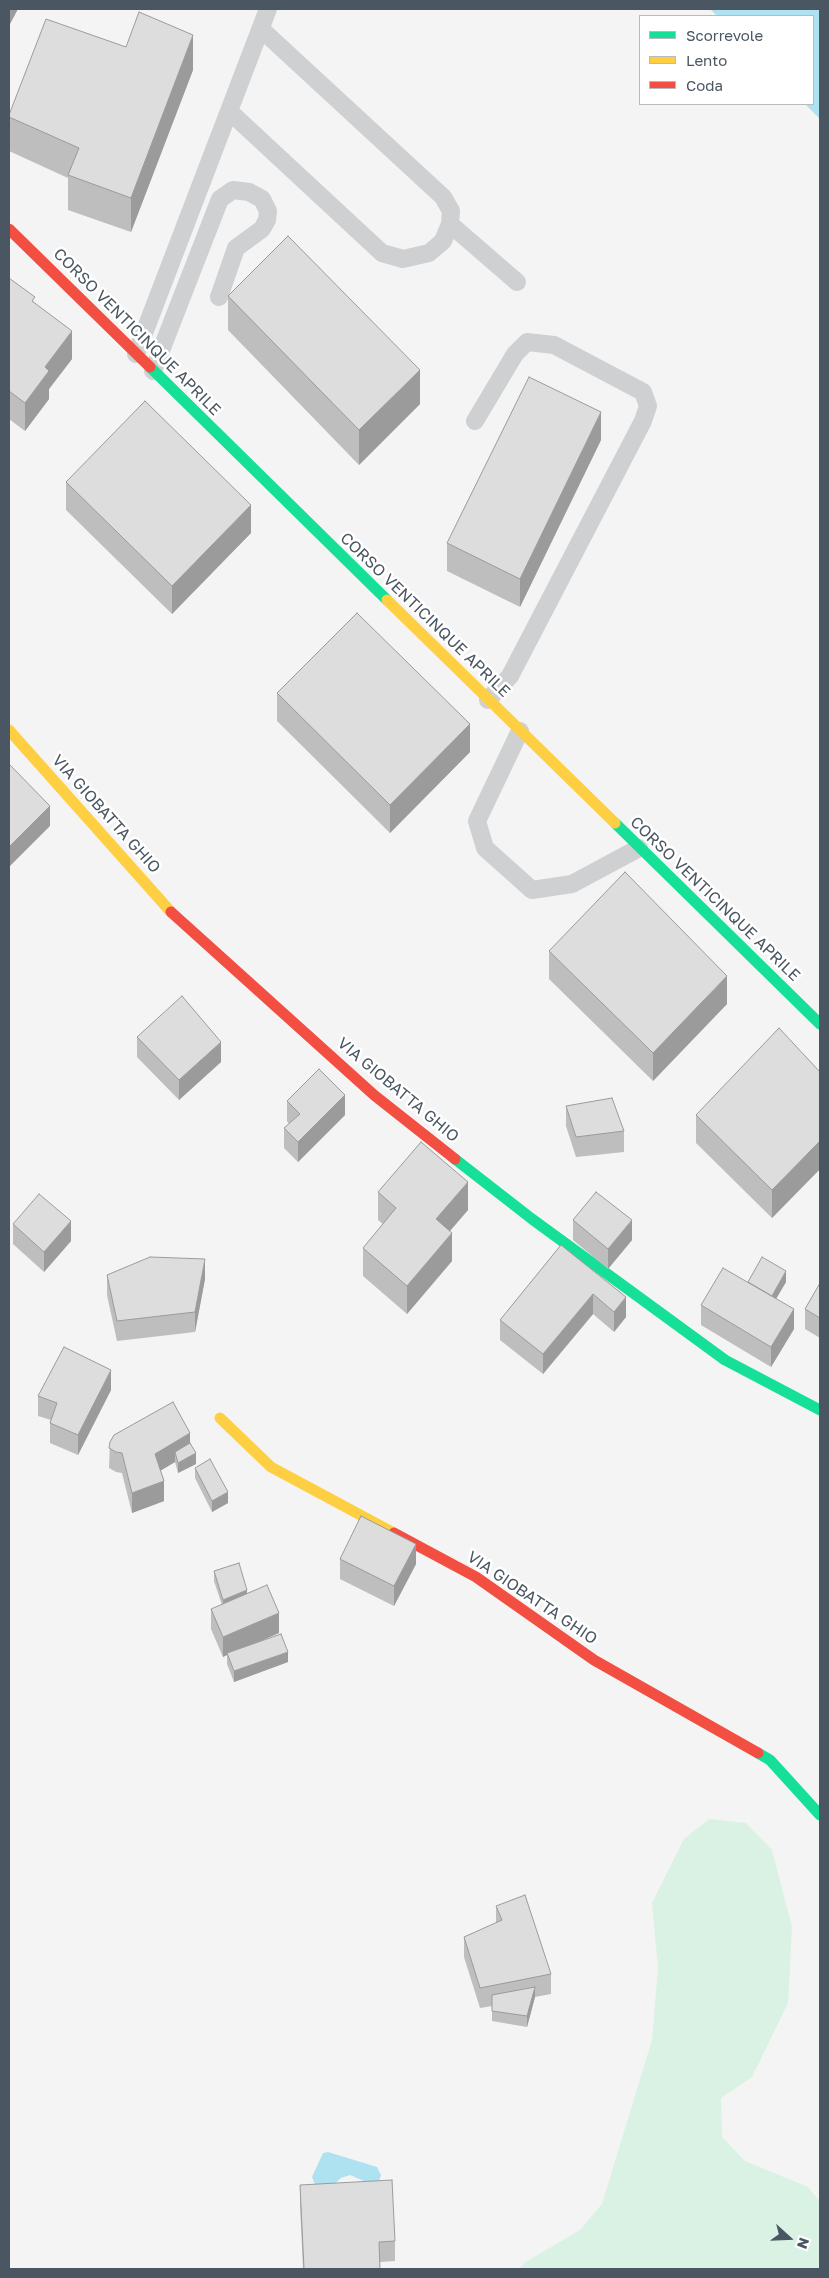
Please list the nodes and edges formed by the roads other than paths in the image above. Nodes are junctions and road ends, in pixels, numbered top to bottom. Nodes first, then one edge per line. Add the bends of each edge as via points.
1 (268, 9) edge
2 (261, 28) junction
3 (229, 111) junction
4 (450, 224) junction
5 (9, 229) edge
6 (517, 282) dead end
7 (219, 296) dead end
8 (136, 354) junction
9 (153, 371) junction
10 (475, 422) dead end
11 (488, 700) junction
12 (9, 730) edge
13 (520, 730) junction
14 (639, 848) junction
15 (820, 1024) edge
16 (820, 1410) edge
17 (220, 1418) dead end
18 (820, 1815) edge

1 - 2 lane
2 - 3 lane
2 - 4 lane via 443,197 450,211
3 - 4 lane via 382,254 404,259 429,253 443,241
3 - 8 lane
4 - 6 lane
5 - 8 street, CORSO VENTICINQUE APRILE
7 - 9 lane via 236,248 262,229 267,220 268,211 262,199 249,192 233,190 220,199
8 - 9 street, CORSO VENTICINQUE APRILE
9 - 11 street, CORSO VENTICINQUE APRILE
10 - 11 lane via 515,354 527,342 554,345 643,392 648,406 510,676
11 - 13 street, CORSO VENTICINQUE APRILE
12 - 16 street, VIA GIOBATTA GHIO via 173,914 374,1095 532,1219 725,1360
13 - 14 street, CORSO VENTICINQUE APRILE
13 - 14 lane via 476,822 485,848 532,890 572,884
14 - 15 street, CORSO VENTICINQUE APRILE
17 - 18 street, VIA GIOBATTA GHIO via 271,1467 476,1577 594,1660 770,1760

